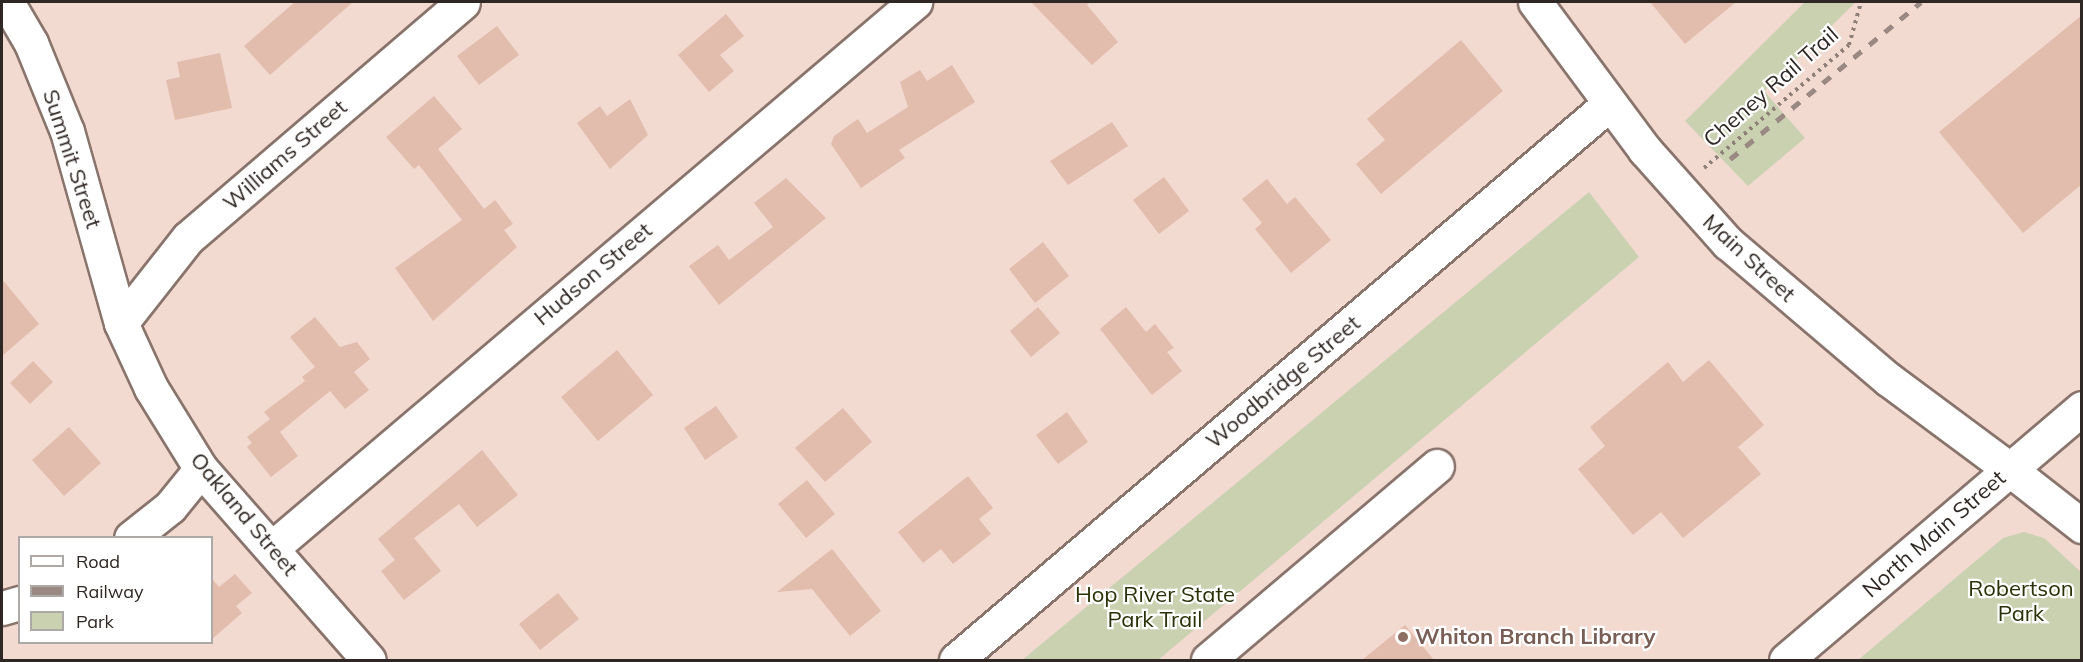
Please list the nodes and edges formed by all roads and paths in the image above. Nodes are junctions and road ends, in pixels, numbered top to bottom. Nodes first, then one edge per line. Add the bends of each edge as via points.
1 (7, 2) edge
2 (464, 2) edge
3 (915, 2) edge
4 (1535, 2) edge
5 (1861, 2) edge
6 (1609, 104) junction
7 (1710, 163) dead end
8 (121, 323) junction
9 (2082, 408) edge
10 (1437, 466) dead end
11 (201, 469) junction
12 (2009, 469) junction
13 (2082, 526) edge
14 (132, 536) edge
15 (272, 548) junction
16 (18, 604) edge
17 (2, 608) edge
18 (369, 660) edge
19 (956, 660) edge
20 (1208, 660) edge
21 (1786, 660) edge

1 - 8 street, Summit Street via 31,43 67,131
2 - 8 street, Williams Street via 188,238
3 - 15 street, Hudson Street
4 - 6 street, Main Street
5 - 7 path, Cheney Rail Trail via 1849,45
6 - 12 street, Main Street via 1675,186 1751,264 1888,379
6 - 19 street, Woodbridge Street
8 - 11 street, Oakland Street via 151,388
9 - 12 street, North Main Street
10 - 20 street
11 - 14 street via 170,507
11 - 15 street, Oakland Street
12 - 13 street, Main Street
12 - 21 street, North Main Street
15 - 18 street, Oakland Street
16 - 17 street

